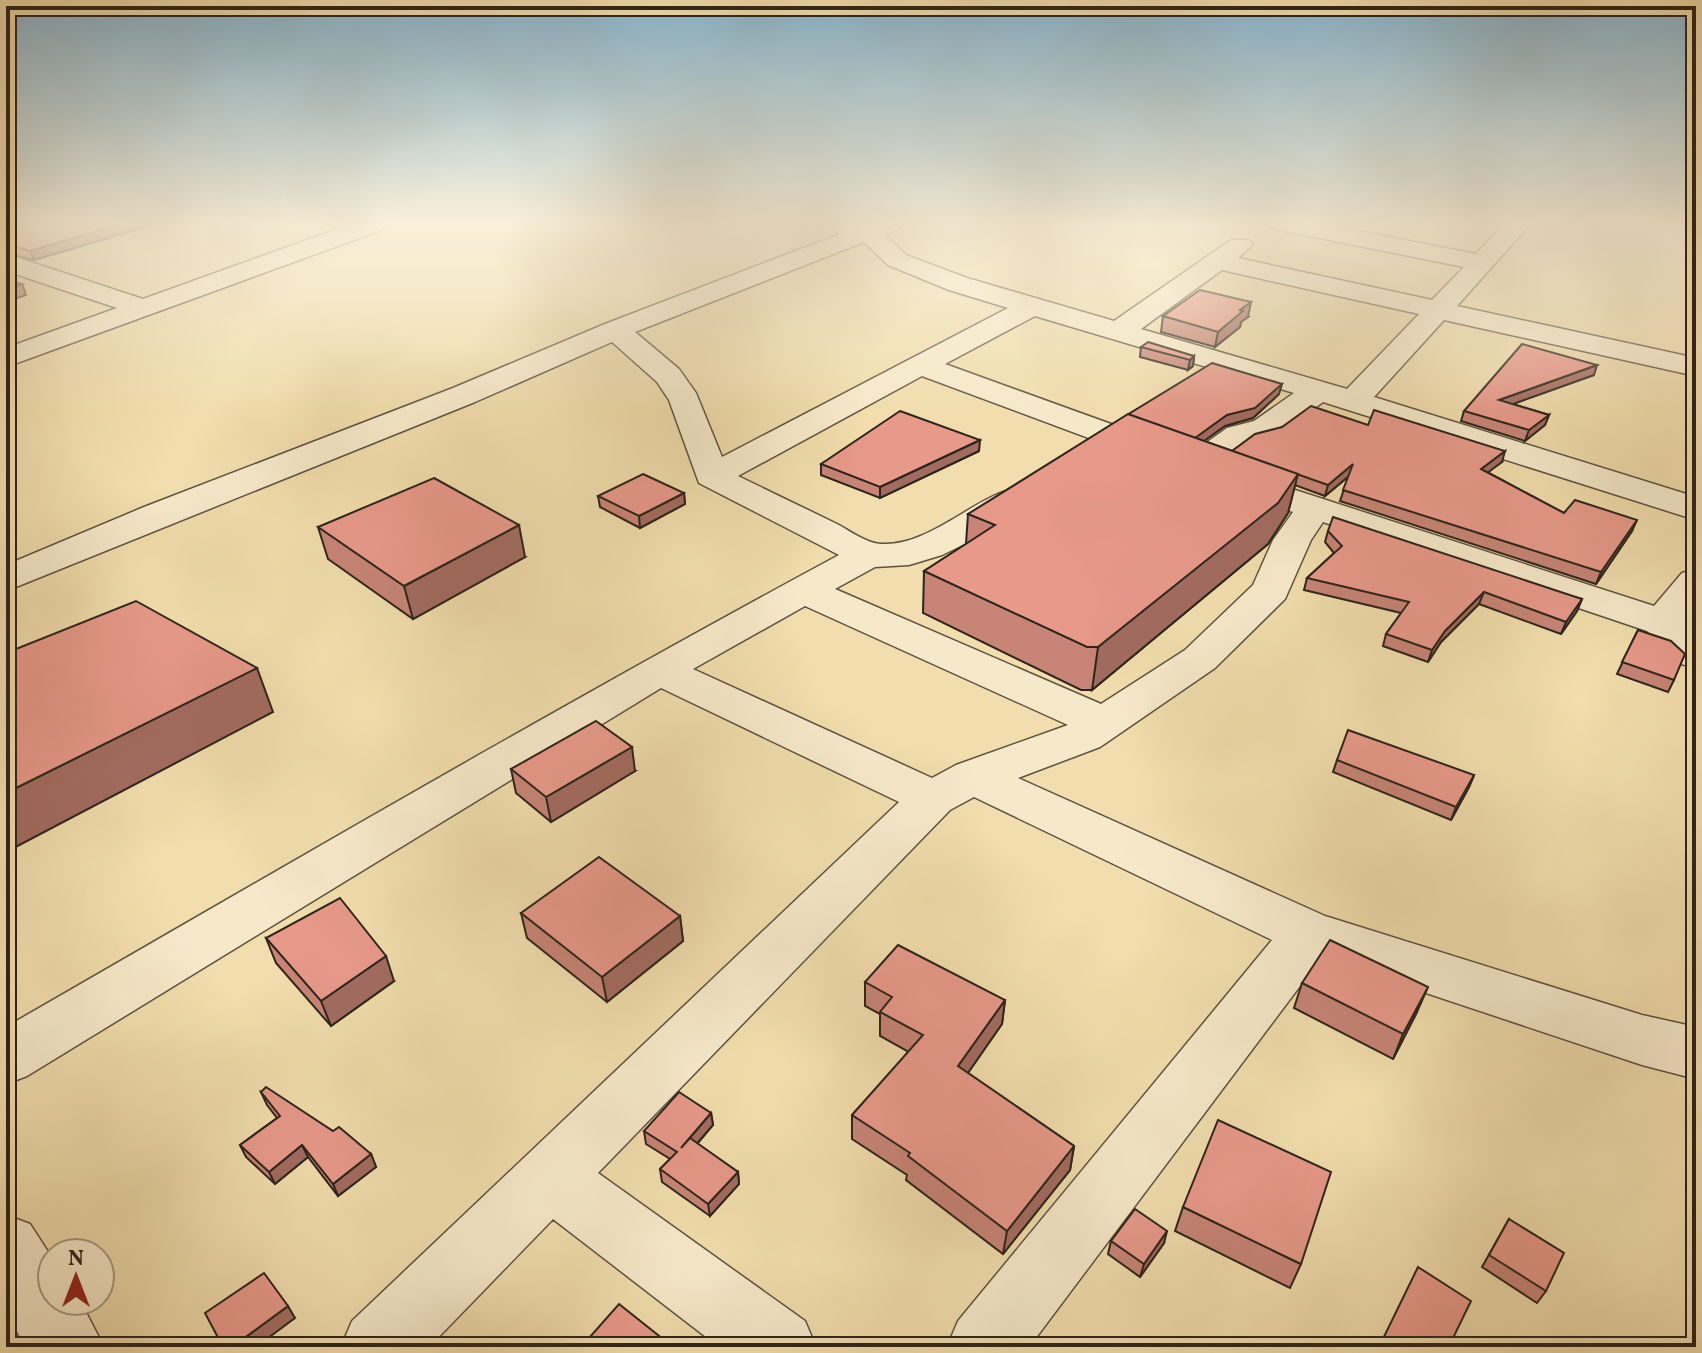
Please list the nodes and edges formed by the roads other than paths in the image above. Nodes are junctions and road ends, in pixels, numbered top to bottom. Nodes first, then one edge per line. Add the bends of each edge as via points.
1 (78, 286) edge
2 (203, 286) edge
3 (729, 286) edge
4 (969, 286) edge
5 (1182, 286) edge
6 (1333, 286) edge
7 (1461, 286) edge
8 (1032, 306) junction
9 (143, 308) junction
10 (1439, 309) junction
11 (615, 330) junction
12 (1118, 332) junction
13 (6, 358) edge
14 (920, 365) junction
15 (1696, 367) edge
16 (1318, 391) junction
17 (1353, 401) junction
18 (1117, 438) junction
19 (711, 476) junction
20 (1226, 476) junction
21 (1315, 508) junction
22 (1696, 509) edge
23 (868, 555) junction
24 (6, 579) edge
25 (1696, 581) edge
26 (801, 589) junction
27 (1662, 622) junction
28 (1696, 655) edge
29 (659, 670) junction
30 (1102, 722) junction
31 (953, 788) junction
32 (1309, 933) junction
33 (1696, 1053) edge
34 (6, 1058) edge
35 (550, 1177) junction
36 (6, 1248) edge
37 (67, 1347) edge
38 (378, 1347) edge
39 (779, 1347) edge
40 (984, 1347) edge

1 - 9 street
2 - 9 street
3 - 11 street
4 - 8 street
5 - 12 street
6 - 10 street
7 - 10 street
8 - 12 street
8 - 14 street
9 - 13 street
10 - 15 street
10 - 17 street
11 - 19 street via 668,376 685,400
11 - 24 street
12 - 16 street
14 - 18 street
14 - 19 street
16 - 17 street
16 - 20 street via 1266,428 1239,435
17 - 22 street
18 - 20 street
18 - 23 street via 933,547
19 - 23 street
20 - 21 street
21 - 27 street
21 - 30 street via 1292,540 1271,590 1253,609 1200,659
23 - 26 street
25 - 27 street
26 - 29 street
26 - 30 street
27 - 28 street
29 - 31 street
29 - 34 street
30 - 31 street via 1084,736
31 - 32 street
31 - 35 street
32 - 33 street
32 - 40 street
35 - 38 street
35 - 39 street
36 - 37 street

